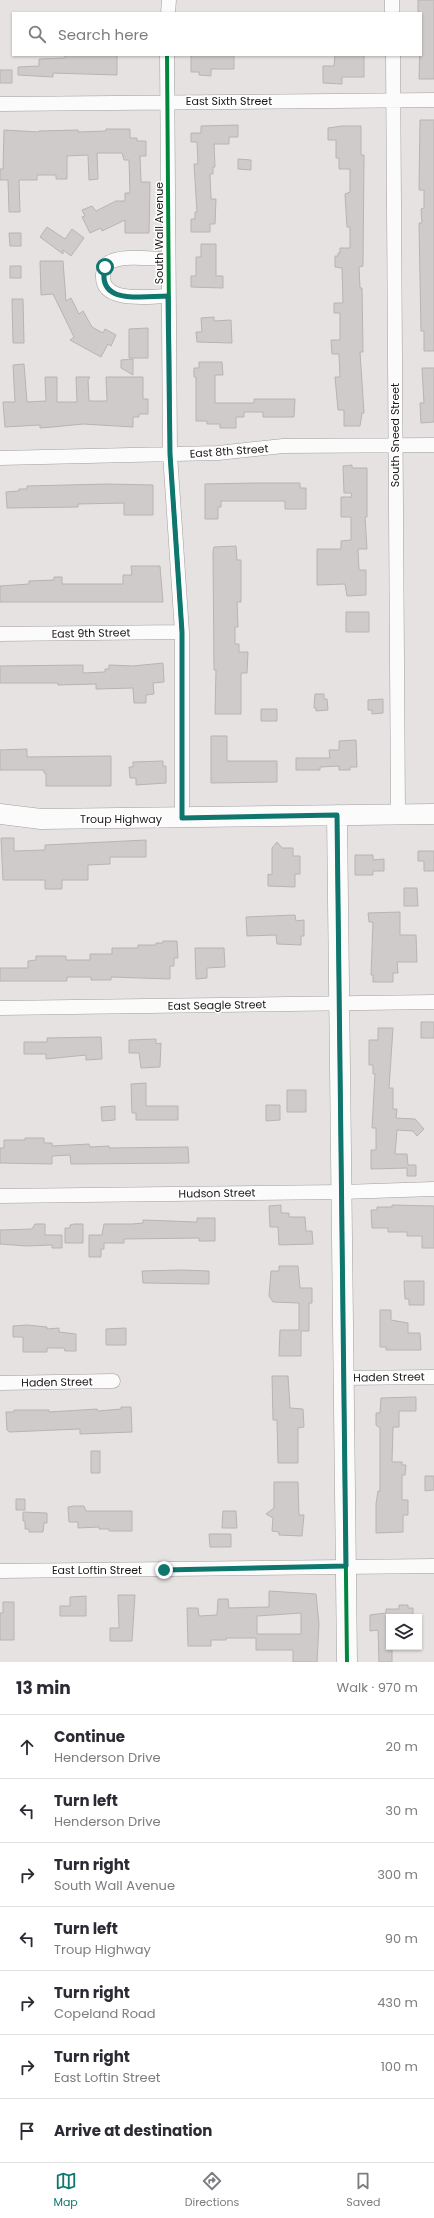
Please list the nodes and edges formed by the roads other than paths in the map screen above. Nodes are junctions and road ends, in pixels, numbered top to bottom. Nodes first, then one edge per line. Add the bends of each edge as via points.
1 (169, 0) edge
2 (392, 0) edge
3 (168, 12) edge
4 (392, 12) edge
5 (167, 56) edge
6 (393, 56) edge
7 (434, 100) edge
8 (167, 101) junction
9 (395, 101) junction
10 (0, 104) edge
11 (168, 258) junction
12 (168, 296) junction
13 (395, 445) junction
14 (434, 445) edge
15 (170, 454) junction
16 (0, 458) edge
17 (182, 632) junction
18 (0, 634) edge
19 (0, 814) edge
20 (398, 814) junction
21 (434, 814) edge
22 (337, 815) junction
23 (182, 818) junction
24 (434, 1002) edge
25 (340, 1003) junction
26 (0, 1008) edge
27 (434, 1189) edge
28 (342, 1192) junction
29 (0, 1196) edge
30 (434, 1377) edge
31 (343, 1378) junction
32 (113, 1381) dead end
33 (0, 1383) edge
34 (346, 1566) junction
35 (434, 1566) edge
36 (0, 1571) edge
37 (347, 1662) edge

1 - 3 street
2 - 4 street
5 - 8 street, South Wall Avenue
6 - 9 street, South Sneed Street
7 - 9 street, East Sixth Street
8 - 9 street, East Sixth Street
8 - 10 street, East Sixth Street
8 - 11 street, South Wall Avenue
9 - 13 street, South Sneed Street
11 - 12 street, South Wall Avenue
11 - 12 street via 111,261 105,267 103,276 105,288 120,296
12 - 15 street, South Wall Avenue
13 - 14 street, East 8th Street
13 - 15 street, East 8th Street via 283,446 218,453
13 - 20 street, South Sneed Street
15 - 16 street, East 8th Street
15 - 17 street, South Wall Avenue
17 - 18 street, East 9th Street
17 - 23 street, South Wall Avenue
19 - 23 street, Troup Highway via 41,819
20 - 21 street, Troup Highway
20 - 22 street, Troup Highway
22 - 23 street, Troup Highway
22 - 25 street
24 - 25 street, East Seagle Street
25 - 26 street, East Seagle Street
25 - 28 street
27 - 28 street, Hudson Street
28 - 29 street, Hudson Street
28 - 31 street
30 - 31 street, Haden Street
31 - 34 street
32 - 33 street, Haden Street
34 - 35 street, East Loftin Street
34 - 36 street, East Loftin Street
34 - 37 street

